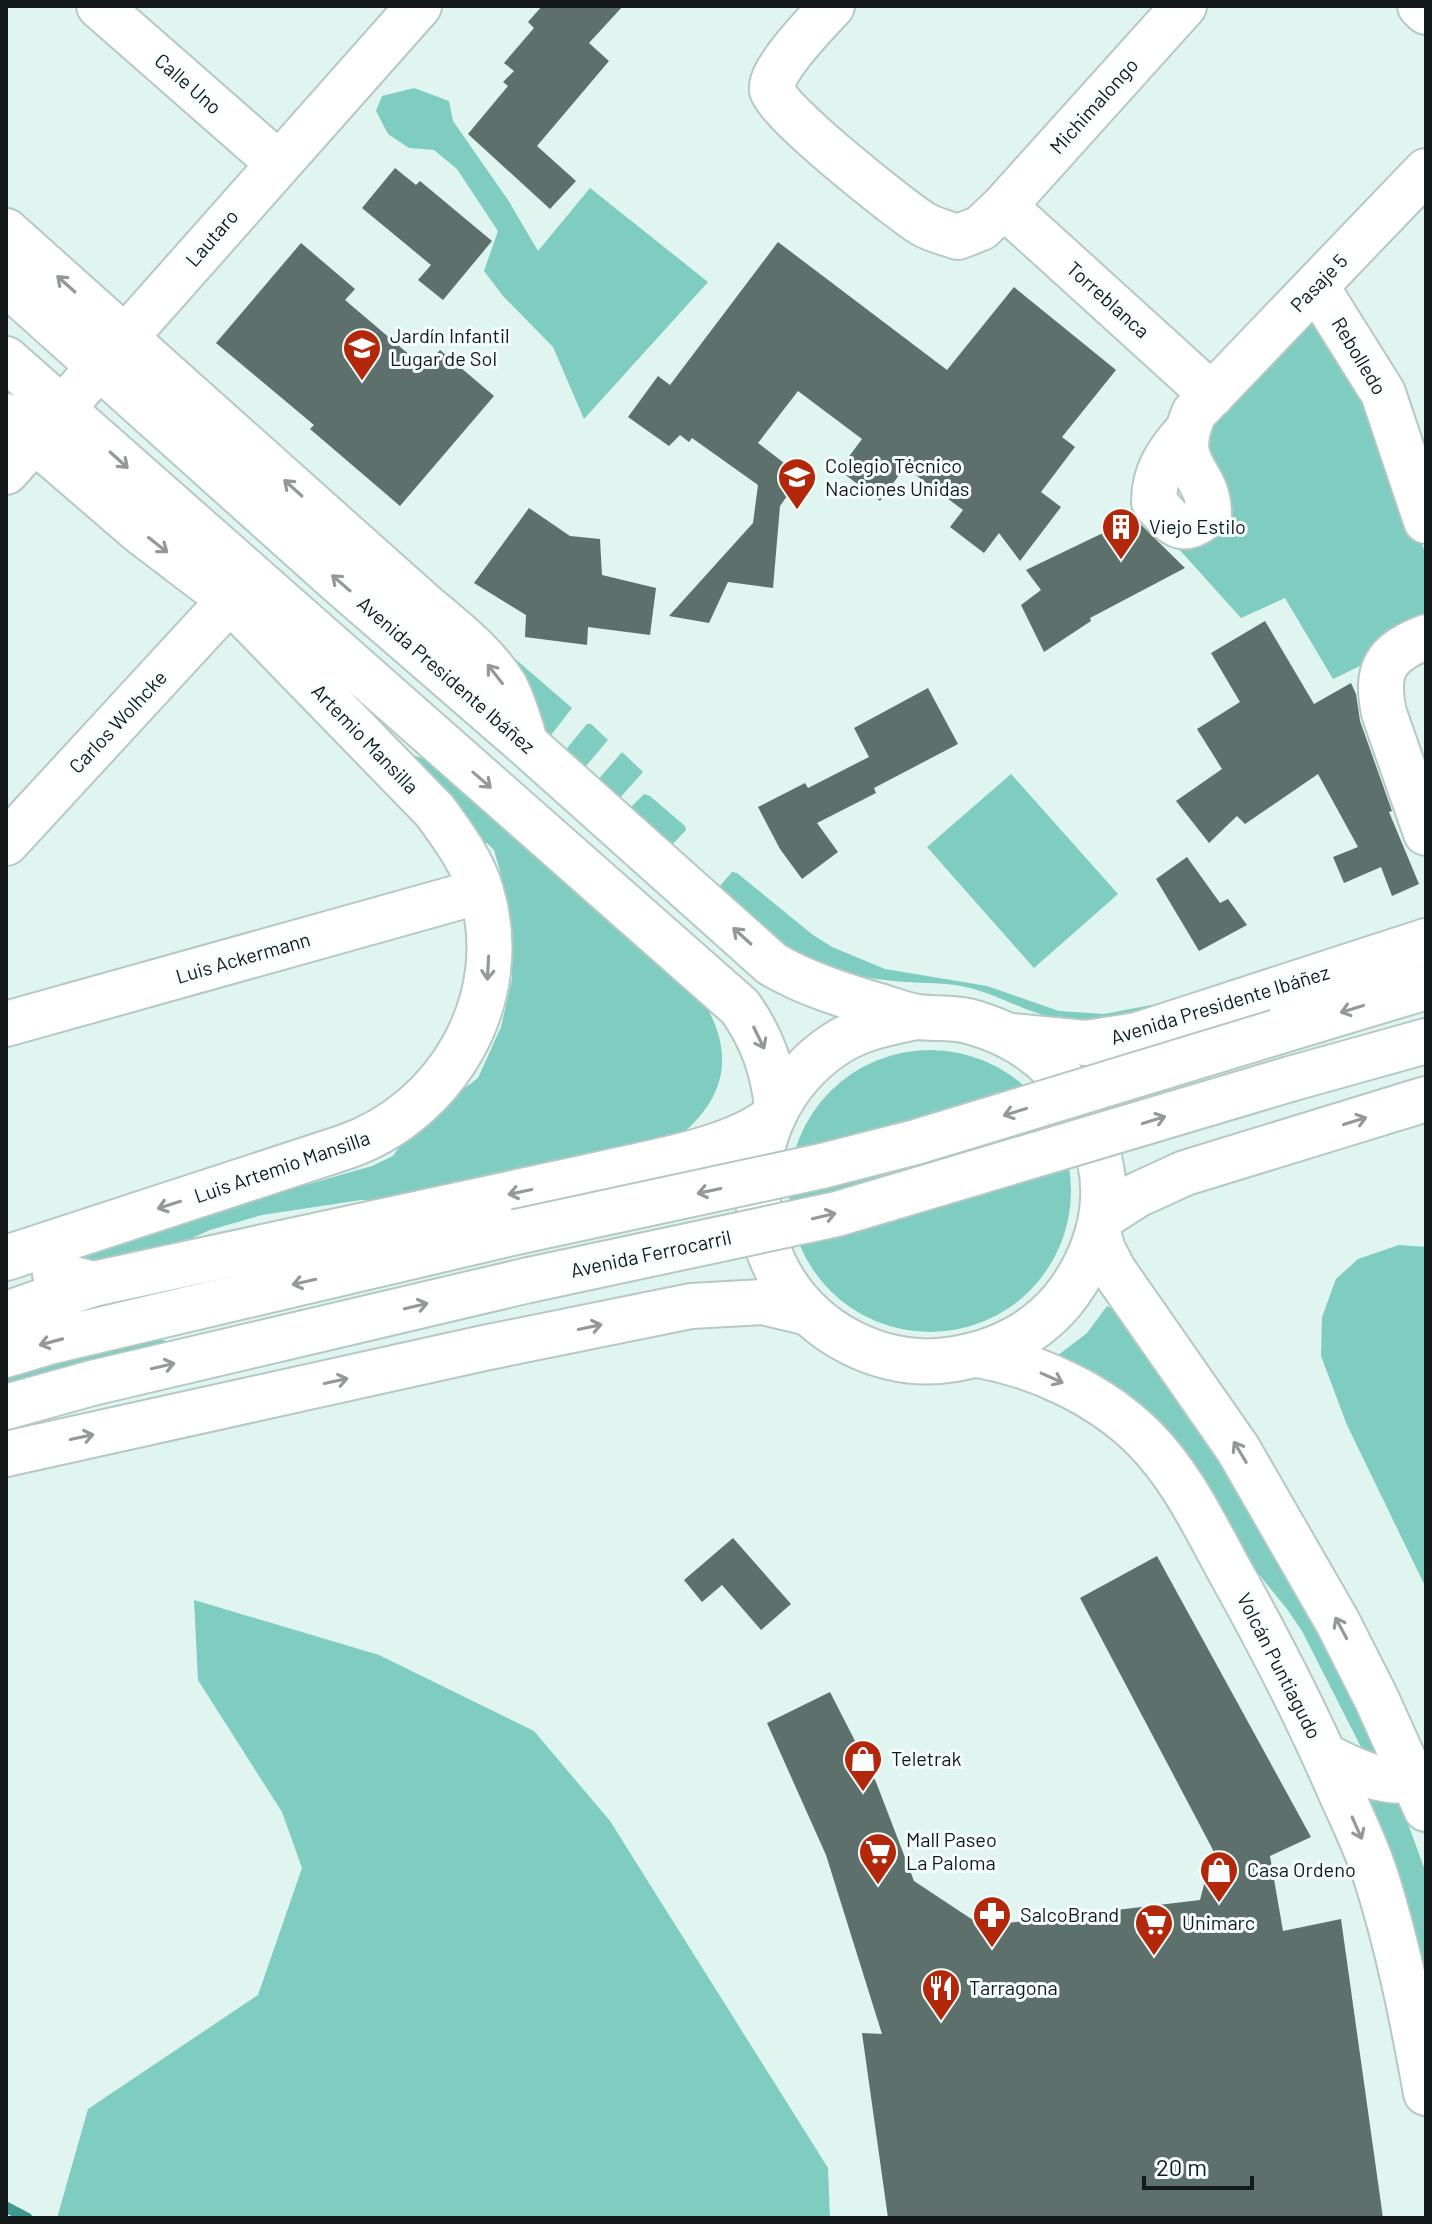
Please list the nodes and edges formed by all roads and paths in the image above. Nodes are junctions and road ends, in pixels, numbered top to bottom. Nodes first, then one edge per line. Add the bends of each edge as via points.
1 (99, 6) edge
2 (419, 6) edge
3 (832, 6) edge
4 (1184, 6) edge
5 (1420, 6) edge
6 (1426, 12) edge
7 (278, 163) junction
8 (1426, 171) edge
9 (1004, 206) junction
10 (6, 231) edge
11 (6, 283) edge
12 (1316, 286) junction
13 (111, 351) junction
14 (6, 359) edge
15 (1212, 395) junction
16 (1186, 432) dead end
17 (27, 434) edge
18 (1426, 521) edge
19 (230, 600) junction
20 (1426, 637) edge
21 (526, 744) junction
22 (447, 749) junction
23 (1426, 833) edge
24 (6, 843) edge
25 (481, 891) junction
26 (1426, 941) edge
27 (1426, 987) edge
28 (916, 1017) junction
29 (6, 1024) edge
30 (1011, 1036) junction
31 (1426, 1041) edge
32 (1426, 1099) edge
33 (775, 1112) junction
34 (1100, 1225) junction
35 (6, 1259) edge
36 (93, 1284) junction
37 (809, 1313) junction
38 (6, 1314) edge
39 (6, 1355) edge
40 (978, 1355) junction
41 (6, 1407) edge
42 (6, 1454) edge
43 (1325, 1756) junction
44 (1422, 1788) edge
45 (1425, 2077) edge

1 - 7 main road, Calle Uno
2 - 7 main road, Lautaro
3 - 9 main road, Michimalongo via 791,51 773,81 772,90 782,105 925,225 958,237 981,228
4 - 9 main road, Michimalongo
5 - 6 main road
7 - 13 main road, Lautaro
8 - 12 main road, Pasaje 5
9 - 15 main road, Torreblanca
13 -> 10 main road, Avenida Presidente Ibáñez
11 - 13 main road, Avenida Presidente Ibáñez
12 - 15 main road, Pasaje 5
12 - 18 main road, Rebolledo via 1383,393
13 - 17 main road, Lautaro
21 -> 13 main road, Avenida Presidente Ibáñez via 339,582
21 -> 13 main road, Avenida Presidente Ibáñez via 505,687 480,655
14 - 17 main road, Avenida Presidente Ibáñez
15 - 16 main road, Pasaje 5 via 1194,413
17 -> 19 main road, Avenida Presidente Ibáñez
17 -> 22 main road, Avenida Presidente Ibáñez
19 - 22 main road
19 - 24 main road, Carlos Wolhcke
19 - 25 main road, Artemio Mansilla via 435,811 461,847
20 - 23 main road via 1396,650 1388,660 1380,695
28 -> 21 main road, Avenida Presidente Ibáñez via 832,992 772,964
22 -> 33 main road, Avenida Presidente Ibáñez via 740,1007 766,1053
25 - 29 main road, Luis Ackermann
25 -> 35 main road, Luis Artemio Mansilla via 488,974 477,1019 437,1084 394,1125 370,1139
26 - 30 main road, Avenida Presidente Ibáñez via 1137,1035 1086,1043
27 -> 39 main road, bridge via 916,1142
28 - 30 main road, Avenida Presidente Ibáñez via 965,1020
28 - 33 main road, Avenida Presidente Ibáñez via 874,1025 835,1044 802,1072
30 - 34 main road, Avenida Presidente Ibáñez via 1047,1061 1075,1094 1094,1133 1103,1175
41 -> 31 main road, Avenida Ferrocarril, bridge via 529,1280 837,1214
34 -> 32 main road via 1137,1195 1185,1173
33 -> 36 main road via 746,1134 678,1156
33 - 37 main road, Avenida Presidente Ibáñez via 759,1158 760,1225 770,1257
34 - 40 main road, Avenida Presidente Ibáñez via 1088,1261 1054,1310 1019,1337
44 -> 34 main road via 1337,1621 1238,1449 1103,1250
35 - 36 main road
36 - 38 main road
37 - 40 main road, Avenida Presidente Ibáñez via 869,1351 904,1360 940,1362
42 -> 37 main road via 691,1306 763,1302
40 -> 43 main road, Volcán Puntiagudo via 1021,1364 1064,1384 1144,1438 1177,1478
43 - 44 main road via 1369,1777
43 -> 45 main road, Volcán Puntiagudo via 1377,1878

